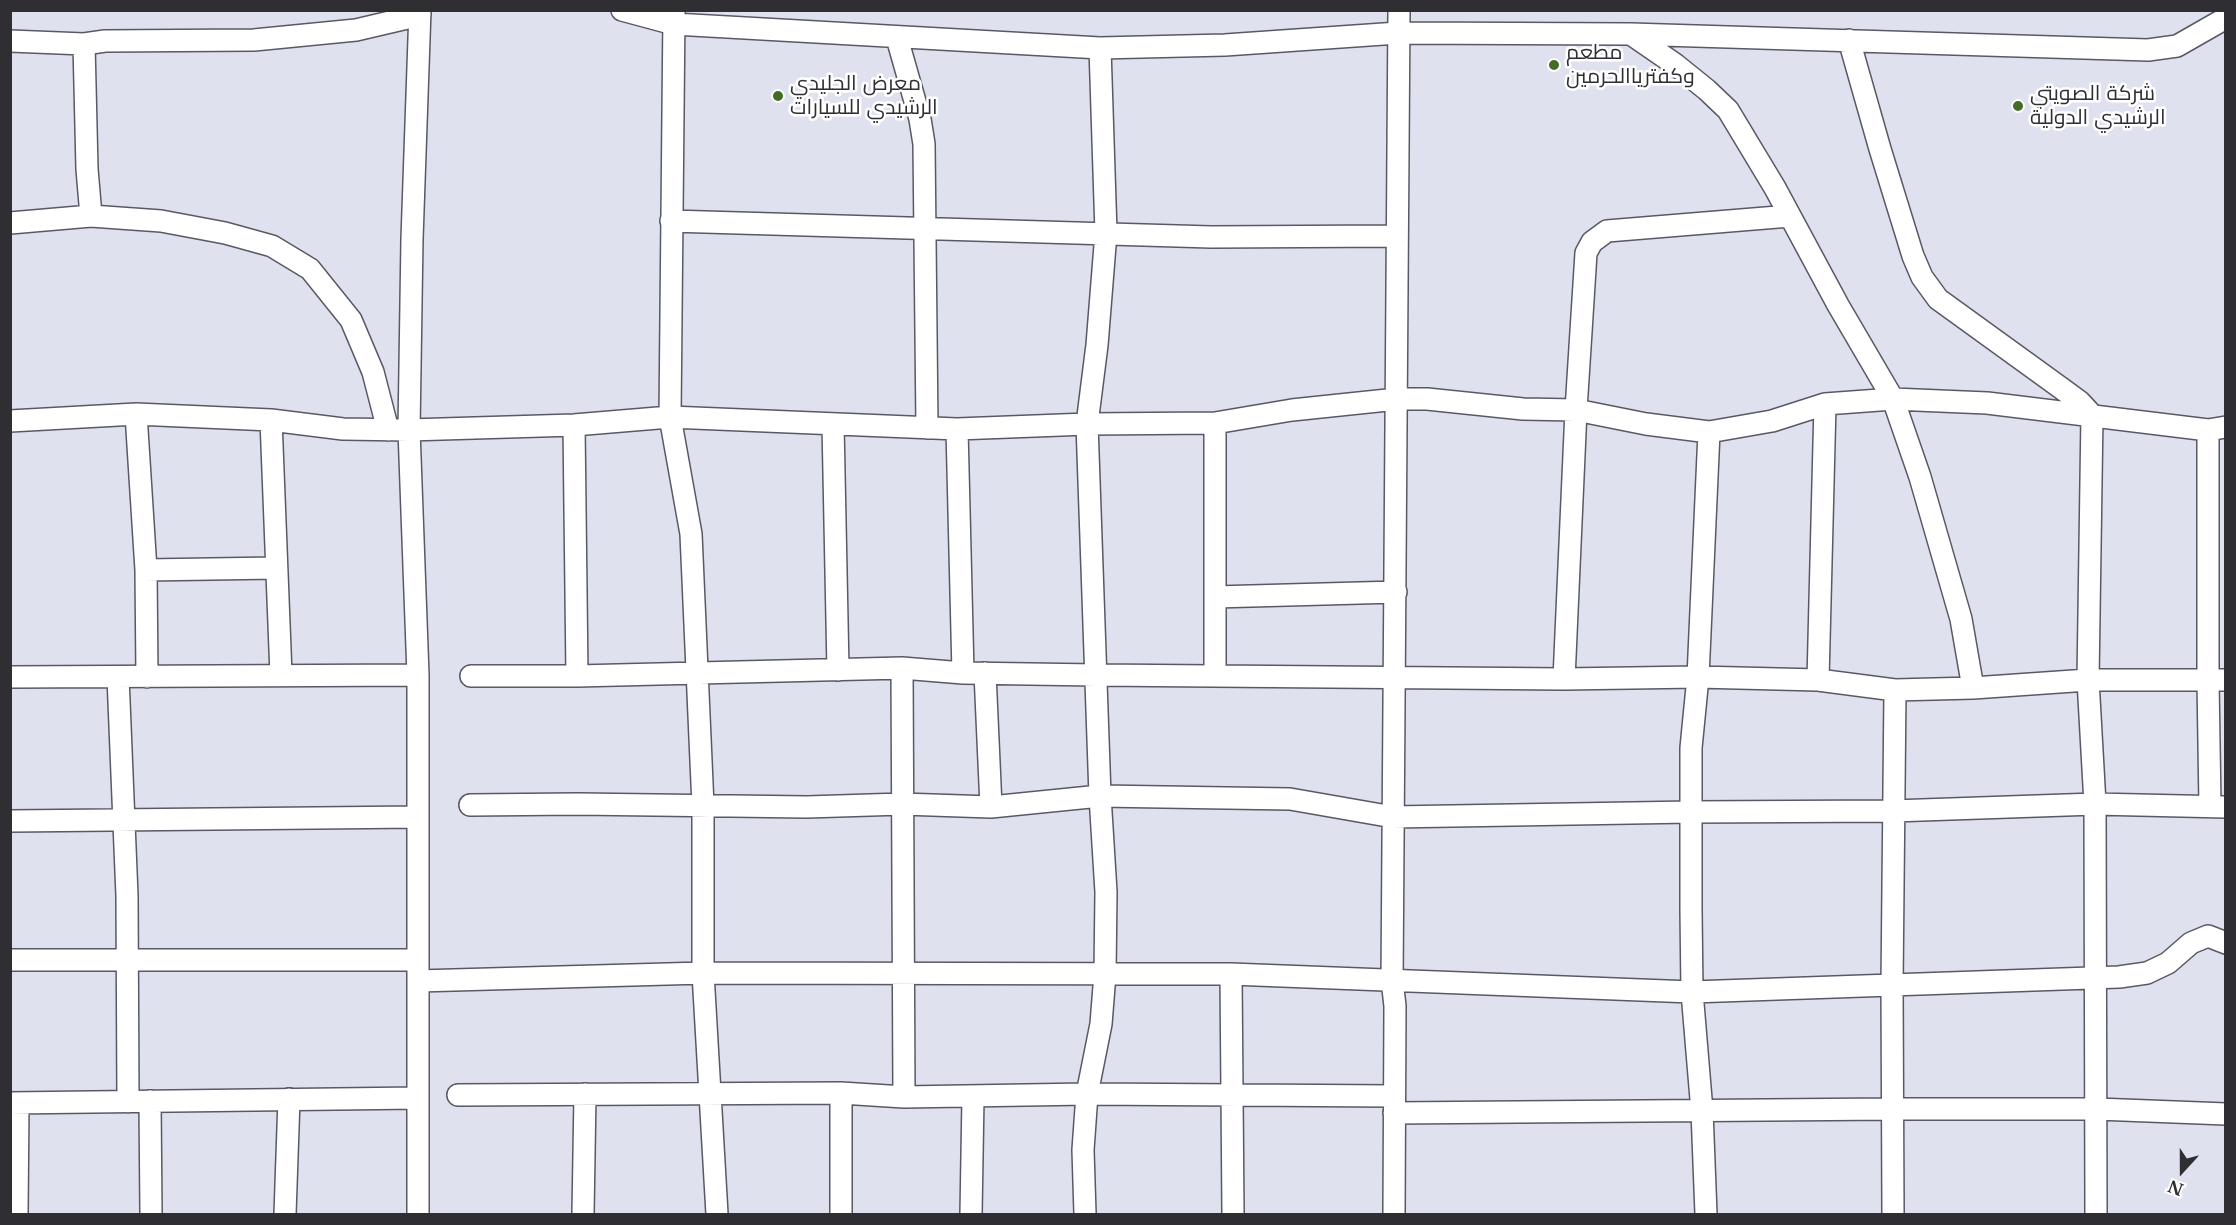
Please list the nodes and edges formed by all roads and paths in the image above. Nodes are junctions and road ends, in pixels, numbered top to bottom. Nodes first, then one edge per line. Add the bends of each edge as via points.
1 (622, 10) edge
2 (1399, 10) edge
3 (420, 13) edge
4 (674, 17) edge
5 (2226, 18) edge
6 (1398, 33) junction
7 (1631, 34) junction
8 (897, 38) junction
9 (1849, 40) junction
10 (10, 41) edge
11 (84, 44) junction
12 (1100, 48) junction
13 (91, 216) junction
14 (1790, 216) junction
15 (671, 221) junction
16 (10, 223) edge
17 (926, 229) junction
18 (1106, 233) junction
19 (1396, 236) junction
20 (1397, 399) junction
21 (1893, 399) junction
22 (1825, 404) junction
23 (1576, 410) junction
24 (136, 414) junction
25 (2092, 415) junction
26 (670, 417) junction
27 (271, 420) junction
28 (10, 421) edge
29 (1087, 423) junction
30 (1215, 423) junction
31 (833, 424) junction
32 (574, 425) junction
33 (927, 428) junction
34 (957, 429) junction
35 (2217, 429) edge
36 (388, 430) junction
37 (409, 430) junction
38 (1709, 432) junction
39 (276, 568) junction
40 (146, 570) junction
41 (1396, 592) junction
42 (1215, 597) junction
43 (902, 668) junction
44 (838, 670) junction
45 (695, 673) junction
46 (963, 673) junction
47 (986, 673) junction
48 (1215, 674) junction
49 (282, 675) junction
50 (418, 675) junction
51 (1096, 675) junction
52 (471, 676) dead end
53 (577, 676) junction
54 (10, 677) edge
55 (118, 677) junction
56 (147, 677) junction
57 (1395, 677) junction
58 (1698, 677) junction
59 (1564, 679) junction
60 (1818, 680) junction
61 (2088, 680) junction
62 (2217, 680) edge
63 (1972, 688) junction
64 (1894, 690) junction
65 (1100, 796) junction
66 (902, 804) junction
67 (2095, 804) junction
68 (470, 805) dead end
69 (703, 806) junction
70 (991, 807) junction
71 (2218, 807) edge
72 (1893, 811) junction
73 (1691, 812) junction
74 (418, 817) junction
75 (1393, 817) junction
76 (124, 819) junction
77 (10, 821) edge
78 (2226, 943) edge
79 (10, 960) edge
80 (128, 960) junction
81 (418, 970) junction
82 (704, 973) junction
83 (904, 973) junction
84 (1105, 974) junction
85 (1231, 974) junction
86 (2097, 978) junction
87 (1392, 980) junction
88 (1892, 985) junction
89 (1692, 992) junction
90 (585, 1094) junction
91 (712, 1094) junction
92 (841, 1094) junction
93 (1087, 1094) junction
94 (458, 1095) dead end
95 (1232, 1096) junction
96 (904, 1097) junction
97 (973, 1097) junction
98 (418, 1098) junction
99 (289, 1100) junction
100 (150, 1101) junction
101 (128, 1102) junction
102 (14, 1103) edge
103 (1394, 1104) junction
104 (1892, 1109) junction
105 (2097, 1110) junction
106 (1702, 1111) junction
107 (2226, 1114) edge
108 (17, 1215) edge
109 (151, 1215) edge
110 (285, 1215) edge
111 (418, 1215) edge
112 (583, 1215) edge
113 (717, 1215) edge
114 (841, 1215) edge
115 (971, 1215) edge
116 (1085, 1215) edge
117 (1233, 1215) edge
118 (1394, 1215) edge
119 (1706, 1215) edge
120 (1893, 1215) edge
121 (2096, 1215) edge

1 - 4 street
2 - 6 street
3 - 11 street via 356,30 254,40
3 - 37 street
4 - 8 street
4 - 15 street
5 - 9 street via 2177,46 2148,50
6 - 7 street
6 - 12 street via 1225,45
6 - 19 street
7 - 9 street
7 - 14 street via 1676,65 1728,110
8 - 12 street
8 - 17 street via 924,144
9 - 25 street via 1922,277 1938,299 2080,402
10 - 11 street
11 - 13 street
12 - 18 street
13 - 16 street
13 - 36 street via 161,221 225,233 272,246 310,269 351,320 373,372
14 - 21 street
14 - 23 street via 1607,231 1592,242 1586,253
15 - 17 street
15 - 26 street
17 - 18 street
17 - 33 street
18 - 19 street
18 - 29 street
19 - 20 street
20 - 23 street via 1523,410
20 - 30 street
20 - 41 street
21 - 22 street
21 - 25 street via 1987,403
21 - 63 street via 1961,619
22 - 38 street via 1772,421
22 - 60 street
23 - 38 street
23 - 59 street
24 - 27 street
24 - 28 street
24 - 40 street
25 - 35 street
25 - 61 street
26 - 31 street
26 - 32 street
26 - 45 street via 691,534
27 - 36 street
27 - 39 street
29 - 30 street
29 - 34 street
29 - 51 street
30 - 42 street
31 - 33 street
31 - 44 street
32 - 37 street
32 - 53 street
33 - 34 street
34 - 46 street
35 - 62 street
36 - 37 street
37 - 50 street
38 - 58 street
39 - 40 street
39 - 49 street
40 - 56 street
41 - 42 street
41 - 57 street
42 - 48 street
43 - 44 street
43 - 46 street
43 - 66 street
44 - 45 street
45 - 53 street
45 - 69 street
46 - 47 street
47 - 51 street
47 - 70 street
48 - 51 street
48 - 57 street
49 - 50 street
49 - 56 street
50 - 74 street
51 - 65 street
52 - 53 street
54 - 55 street
55 - 56 street
55 - 76 street
57 - 59 street
57 - 75 street
58 - 59 street
58 - 60 street
58 - 73 street via 1691,748
60 - 64 street
61 - 62 street
61 - 63 street
61 - 67 street
62 - 71 street
63 - 64 street
64 - 72 street
65 - 70 street
65 - 75 street via 1290,799
65 - 84 street via 1106,892
66 - 69 street
66 - 70 street
66 - 83 street
67 - 71 street
67 - 72 street
67 - 86 street
68 - 69 street
69 - 82 street
72 - 73 street
72 - 88 street
73 - 75 street
73 - 89 street
74 - 76 street
74 - 81 street
75 - 87 street
76 - 77 street
76 - 80 street
78 - 86 street via 2208,936 2146,973
79 - 80 street
80 - 81 street
80 - 101 street
81 - 82 street
81 - 98 street
82 - 83 street
82 - 91 street
83 - 84 street
83 - 96 street
84 - 85 street
84 - 93 street via 1101,1024
85 - 87 street
85 - 95 street
86 - 88 street
86 - 105 street
87 - 89 street
87 - 103 street
88 - 89 street
88 - 104 street
89 - 106 street
90 - 91 street
90 - 94 street
90 - 112 street
91 - 92 street
91 - 113 street
92 - 96 street
92 - 114 street
93 - 95 street
93 - 97 street
93 - 116 street via 1083,1150
95 - 103 street
95 - 117 street
96 - 97 street
97 - 115 street
98 - 99 street
98 - 111 street
99 - 100 street
99 - 110 street
100 - 101 street
100 - 109 street
101 - 102 street
102 - 108 street
103 - 106 street
103 - 118 street
104 - 105 street
104 - 106 street
104 - 120 street
105 - 107 street
105 - 121 street
106 - 119 street

